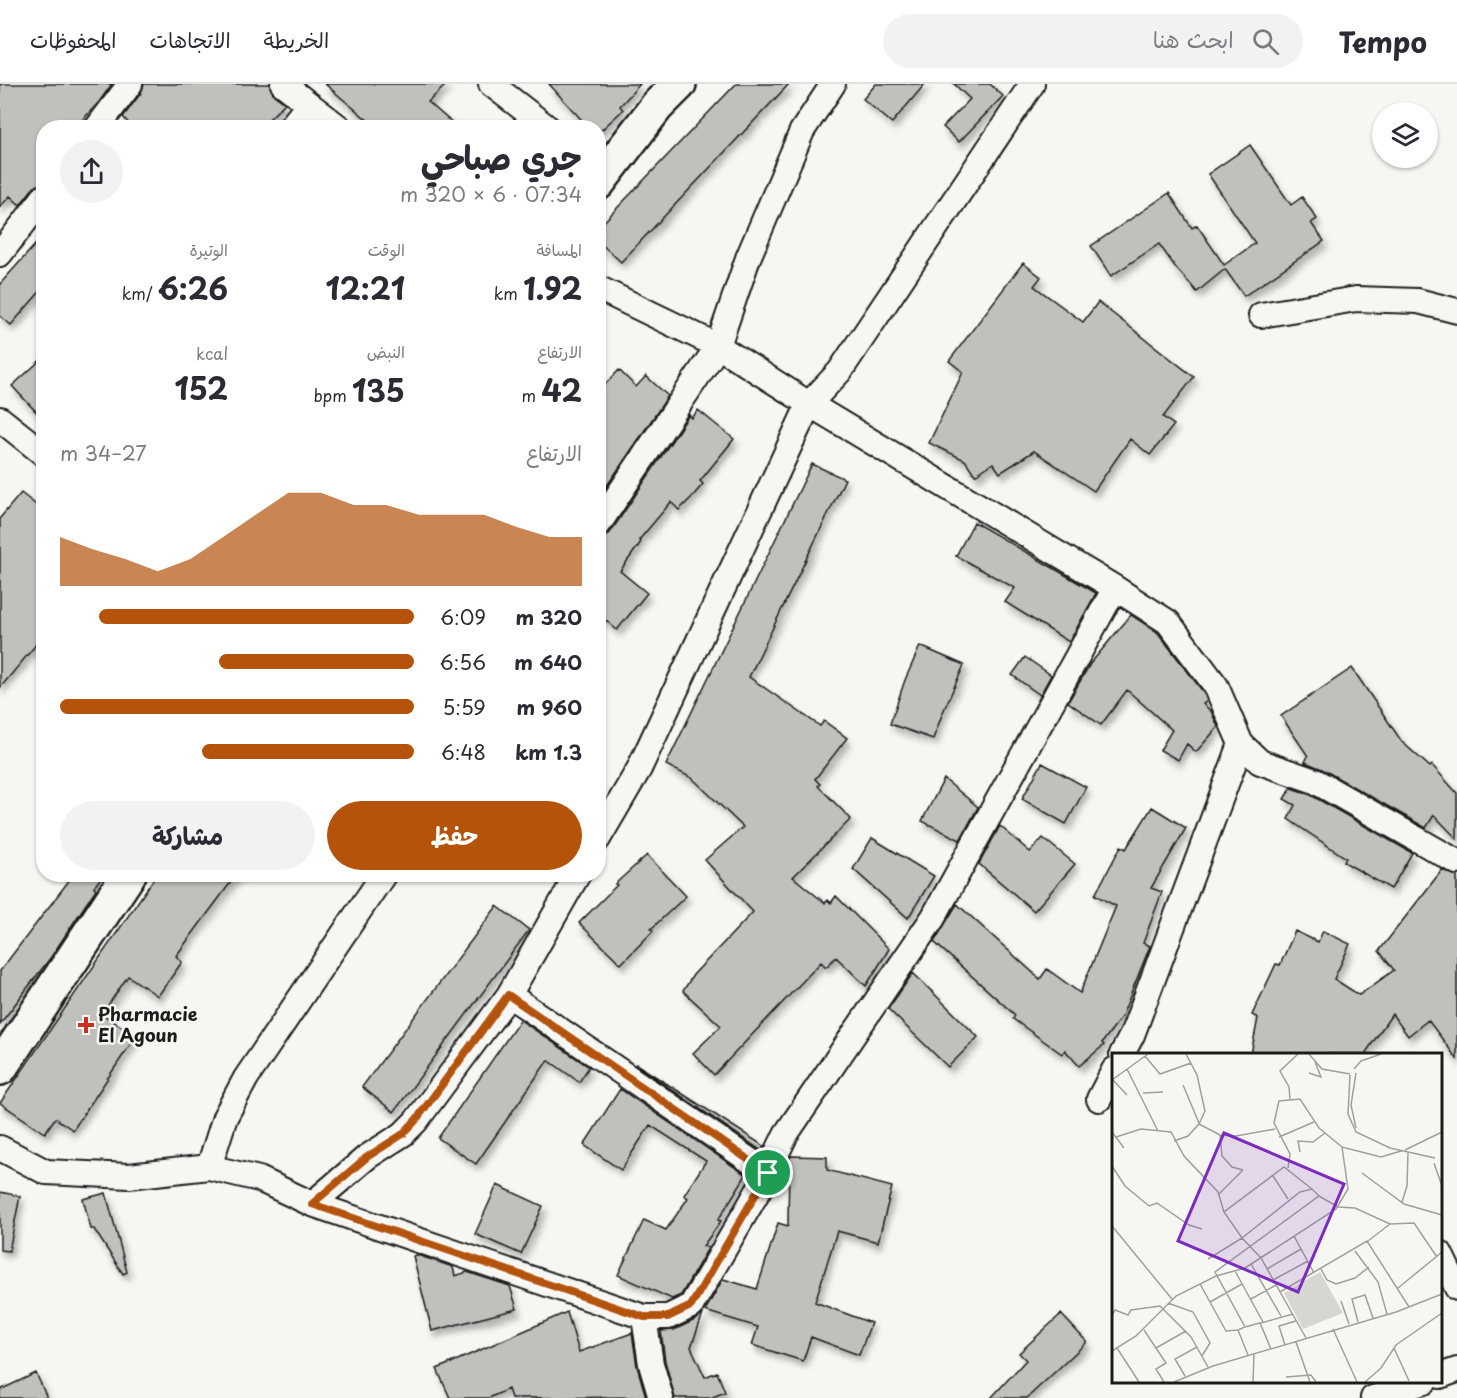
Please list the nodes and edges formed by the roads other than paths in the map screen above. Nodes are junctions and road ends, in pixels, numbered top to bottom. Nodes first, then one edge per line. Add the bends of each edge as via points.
1 (130, 84) edge
2 (283, 84) edge
3 (491, 84) edge
4 (679, 84) edge
5 (833, 84) edge
6 (1032, 84) edge
7 (309, 104) junction
8 (103, 120) edge
9 (296, 120) edge
10 (330, 120) edge
11 (538, 120) edge
12 (606, 168) edge
13 (36, 207) edge
14 (0, 254) edge
15 (606, 292) edge
16 (1457, 311) edge
17 (1261, 315) dead end
18 (718, 346) junction
19 (809, 404) junction
20 (0, 419) edge
21 (36, 445) edge
22 (606, 513) edge
23 (1115, 588) junction
24 (1241, 744) junction
25 (606, 826) edge
26 (1457, 862) edge
27 (124, 882) edge
28 (379, 882) edge
29 (573, 882) edge
30 (508, 995) junction
31 (1123, 1053) edge
32 (0, 1068) edge
33 (1112, 1072) edge
34 (1112, 1096) edge
35 (0, 1148) edge
36 (209, 1167) junction
37 (768, 1173) junction
38 (312, 1204) junction
39 (1442, 1257) edge
40 (1457, 1287) edge
41 (644, 1317) junction
42 (1457, 1370) edge
43 (1442, 1375) edge
44 (1421, 1383) edge
45 (661, 1398) edge
46 (1373, 1398) edge

1 - 8 street
2 - 7 street
3 - 11 street
4 - 12 street
5 - 18 street via 802,131 748,258
6 - 19 street via 840,371
7 - 9 street
7 - 10 street
13 - 14 street
15 - 18 street
16 - 17 street via 1418,301 1356,299
18 - 19 street
18 - 22 street
19 - 23 street
19 - 25 street via 639,770
20 - 21 street
23 - 24 street via 1168,622 1216,686
23 - 37 street via 933,918 786,1134
24 - 26 street via 1260,762 1315,781
24 - 31 street
27 - 32 street
28 - 36 street via 246,1078 225,1117
29 - 30 street
30 - 37 street
30 - 38 street via 403,1134 367,1157
33 - 34 street via 1099,1099
35 - 36 street via 46,1172 129,1176
36 - 38 street via 259,1179
37 - 41 street via 691,1306 668,1317
38 - 41 street
39 - 40 street
41 - 45 street
42 - 43 street
44 - 46 street

